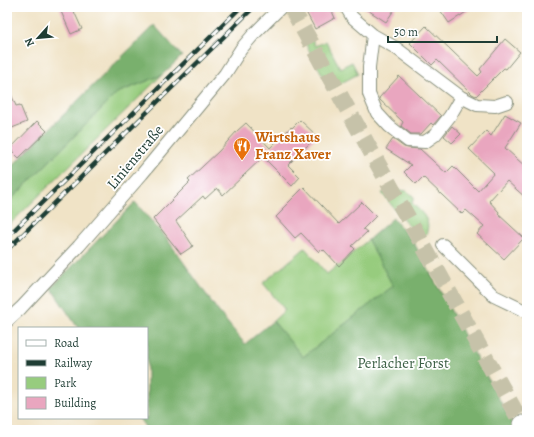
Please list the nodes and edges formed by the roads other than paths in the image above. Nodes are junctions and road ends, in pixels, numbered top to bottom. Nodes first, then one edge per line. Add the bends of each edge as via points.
1 (281, 7) edge
2 (346, 7) edge
3 (373, 35) junction
4 (461, 97) junction
5 (507, 102) dead end
6 (443, 245) dead end
7 (527, 312) edge
8 (7, 321) edge

1 - 8 street, Linienstraße via 241,49 225,74 156,159 79,246
2 - 3 street via 352,18
3 - 4 street via 396,48
3 - 4 street via 369,94 377,113 408,141 425,142 435,135
4 - 5 street via 477,105 494,106
6 - 7 street via 494,296

